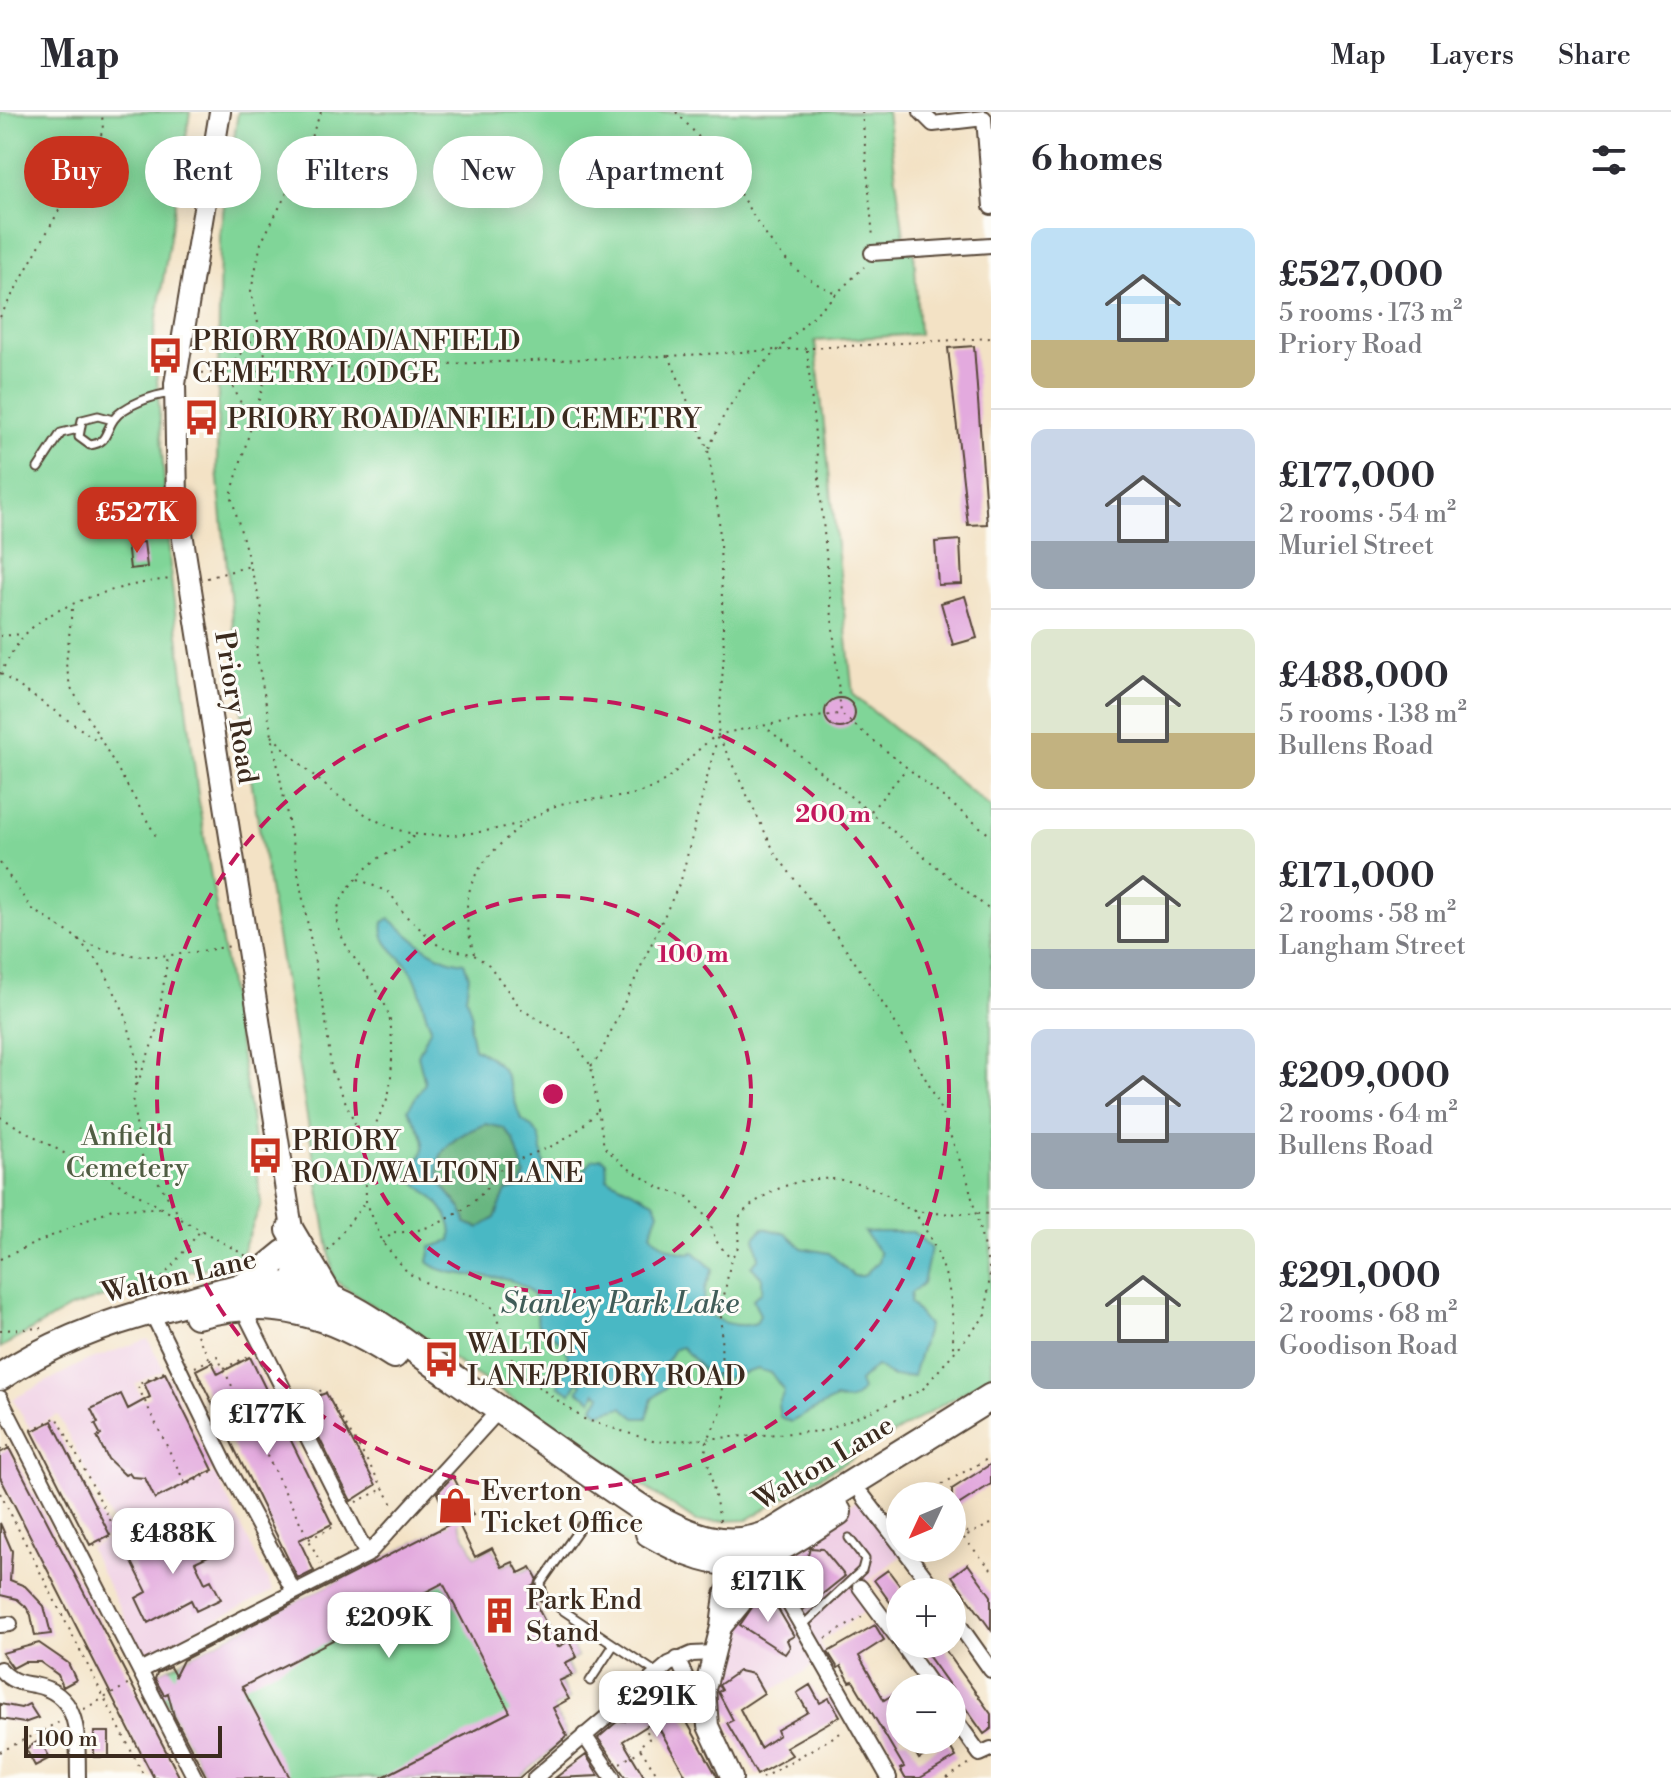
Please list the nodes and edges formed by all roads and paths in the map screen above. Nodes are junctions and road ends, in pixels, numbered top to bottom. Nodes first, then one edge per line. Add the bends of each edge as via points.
1 (102, 112) edge
2 (220, 112) edge
3 (321, 112) edge
4 (676, 112) edge
5 (862, 112) edge
6 (921, 112) edge
7 (991, 207) edge
8 (991, 245) edge
9 (872, 253) junction
10 (837, 293) junction
11 (0, 317) edge
12 (259, 330) junction
13 (991, 338) edge
14 (807, 349) junction
15 (778, 350) junction
16 (669, 356) junction
17 (268, 369) junction
18 (226, 372) junction
19 (176, 384) junction
20 (113, 420) junction
21 (252, 425) junction
22 (78, 429) junction
23 (708, 450) junction
24 (38, 468) dead end
25 (250, 566) junction
26 (188, 579) junction
27 (73, 607) junction
28 (24, 634) junction
29 (0, 636) edge
30 (0, 674) edge
31 (841, 714) junction
32 (767, 728) junction
33 (271, 735) junction
34 (718, 735) junction
35 (100, 743) junction
36 (907, 768) junction
37 (870, 812) junction
38 (525, 822) junction
39 (414, 834) junction
40 (156, 836) dead end
41 (991, 836) edge
42 (0, 863) edge
43 (358, 879) junction
44 (991, 911) edge
45 (77, 938) junction
46 (249, 943) junction
47 (168, 954) junction
48 (474, 955) junction
49 (591, 1066) junction
50 (135, 1091) junction
51 (598, 1110) junction
52 (0, 1117) edge
53 (365, 1146) junction
54 (164, 1208) junction
55 (913, 1210) junction
56 (976, 1214) junction
57 (991, 1214) edge
58 (181, 1218) junction
59 (202, 1229) junction
60 (289, 1239) junction
61 (383, 1243) junction
62 (250, 1258) dead end
63 (0, 1259) edge
64 (731, 1259) junction
65 (329, 1296) junction
66 (284, 1297) junction
67 (242, 1298) junction
68 (149, 1311) junction
69 (986, 1315) junction
70 (991, 1316) edge
71 (188, 1317) junction
72 (55, 1327) dead end
73 (0, 1330) edge
74 (262, 1350) junction
75 (953, 1351) junction
76 (209, 1359) junction
77 (223, 1369) junction
78 (178, 1370) junction
79 (0, 1377) edge
80 (0, 1396) edge
81 (991, 1397) edge
82 (290, 1406) junction
83 (494, 1415) junction
84 (991, 1417) edge
85 (20, 1436) junction
86 (707, 1440) junction
87 (991, 1457) edge
88 (226, 1465) junction
89 (951, 1482) edge
90 (384, 1488) junction
91 (0, 1493) edge
92 (863, 1496) junction
93 (344, 1515) junction
94 (402, 1519) junction
95 (991, 1524) edge
96 (581, 1526) dead end
97 (886, 1527) edge
98 (966, 1529) edge
99 (722, 1530) dead end
100 (970, 1534) junction
101 (849, 1538) dead end
102 (309, 1539) junction
103 (80, 1552) junction
104 (752, 1554) junction
105 (367, 1555) junction
106 (697, 1556) junction
107 (991, 1569) edge
108 (327, 1575) junction
109 (860, 1587) dead end
110 (294, 1592) junction
111 (725, 1595) junction
112 (876, 1608) junction
113 (886, 1622) edge
114 (721, 1627) junction
115 (800, 1628) junction
116 (966, 1635) edge
117 (613, 1646) junction
118 (812, 1647) junction
119 (713, 1653) junction
120 (677, 1659) junction
121 (0, 1669) edge
122 (991, 1670) edge
123 (657, 1673) junction
124 (141, 1674) junction
125 (590, 1681) dead end
126 (696, 1697) junction
127 (104, 1698) junction
128 (70, 1708) junction
129 (857, 1723) junction
130 (708, 1726) junction
131 (966, 1730) edge
132 (584, 1735) junction
133 (641, 1750) junction
134 (0, 1752) edge
135 (986, 1752) edge
136 (611, 1774) edge
137 (78, 1778) edge
138 (145, 1778) edge
139 (195, 1778) edge
140 (535, 1778) edge
141 (660, 1778) edge
142 (732, 1778) edge
143 (762, 1778) edge
144 (889, 1778) edge
145 (947, 1778) edge

1 - 11 path via 103,131
2 - 19 street, Priory Road
3 - 12 path via 261,243 251,291
4 - 10 path via 703,140 780,256 809,282
5 - 9 path
6 - 7 street via 933,124 984,118
8 - 9 street
9 - 10 path
10 - 15 path
12 - 17 path
12 - 18 path
13 - 14 path
14 - 15 path
14 - 31 path
15 - 16 path
15 - 23 path via 739,391
16 - 17 path
16 - 23 path
17 - 18 path
17 - 21 path
18 - 19 path
18 - 21 path
19 - 20 lane
19 - 26 street, Priory Road via 177,501
20 - 22 lane via 90,417
20 - 22 lane via 99,444 90,445
21 - 25 path via 231,495
22 - 24 lane via 61,433
23 - 34 path via 719,517 724,638
25 - 26 path
25 - 33 path via 262,609 256,651
26 - 27 path via 138,582
26 - 46 street, Priory Road
27 - 28 path
27 - 35 path via 66,664 70,686
28 - 29 path
28 - 30 path
30 - 35 path
31 - 32 path
31 - 36 path
32 - 34 path
32 - 37 path
33 - 39 path via 307,772 362,813
33 - 53 path via 331,1069
34 - 38 path via 647,791 559,805
34 - 49 path via 681,880
34 - 56 path via 775,853 893,1019 936,1098
35 - 40 path
36 - 37 path
36 - 41 path
37 - 44 path
38 - 39 path
38 - 48 path via 477,870 465,923
39 - 43 path via 405,849 379,858
42 - 45 path via 31,908
43 - 48 path via 390,893 439,946
43 - 53 path via 340,902 336,923 343,942 372,977 389,1015 391,1054 389,1096
45 - 47 path via 144,958
45 - 50 path via 103,968 125,1014 138,1062
46 - 47 path
46 - 60 street, Priory Road
47 - 50 path via 156,1033
48 - 49 path via 489,965 522,1010 572,1038
49 - 51 path
50 - 58 path via 141,1154
51 - 61 path via 577,1134 496,1172 485,1191 465,1206 412,1234 393,1232
51 - 64 path via 604,1147 658,1187 688,1197 709,1220 716,1241
52 - 54 path
53 - 61 path via 366,1201
54 - 58 path
54 - 63 path via 112,1209
55 - 56 path
55 - 64 path via 847,1179 786,1183 740,1215 738,1247
55 - 75 path via 936,1244 948,1276
56 - 57 path
56 - 69 path via 990,1272
58 - 59 path
59 - 62 path
59 - 68 path via 159,1282
60 - 65 highway
60 - 66 street, Priory Road
60 - 67 highway
61 - 86 path via 408,1273 493,1308 516,1371 584,1419 656,1442
64 - 86 path via 721,1316 722,1409
65 - 66 highway, Walton Lane
65 - 83 highway, Walton Lane via 367,1316
66 - 67 highway, Walton Lane
66 - 83 highway, Walton Lane via 358,1333
67 - 68 highway, Walton Lane
67 - 71 highway, Walton Lane
67 - 74 street
68 - 71 highway, Walton Lane
68 - 78 street
68 - 79 highway, Walton Lane via 60,1344
68 - 80 highway, Walton Lane
69 - 70 path
69 - 75 path
71 - 76 path
72 - 73 path
74 - 77 path
74 - 82 street
75 - 86 path via 922,1390 823,1431
76 - 77 path via 217,1356
76 - 78 path
77 - 102 path
78 - 88 street
78 - 88 path via 137,1385 186,1485
80 - 85 street
81 - 104 highway, Walton Lane via 773,1532
82 - 90 path via 324,1389
82 - 93 street
83 - 94 street
83 - 104 highway, Walton Lane via 665,1523
83 - 106 highway, Walton Lane via 604,1504
84 - 92 highway, Walton Lane
85 - 103 street
85 - 103 path via 57,1417 117,1533
86 - 99 path
87 - 89 path
88 - 110 street
90 - 93 path
90 - 94 path
91 - 127 path
92 - 97 street
92 - 104 highway, Walton Lane
93 - 102 path
93 - 105 street
94 - 105 street
95 - 100 path
96 - 117 lane via 540,1591
98 - 100 path
100 - 107 path via 963,1537
101 - 115 lane via 865,1559 862,1570
102 - 108 path
103 - 124 street
104 - 106 highway, Walton Lane
104 - 111 street
104 - 114 street via 740,1604
104 - 115 street
105 - 108 street
106 - 111 street via 720,1575
108 - 110 street
109 - 112 street
110 - 124 street
111 - 114 street
112 - 113 street
112 - 118 path
114 - 119 street
115 - 118 street
116 - 122 street
117 - 123 lane
117 - 125 lane
118 - 129 street
119 - 120 street
119 - 130 street via 705,1689
120 - 123 street
120 - 126 street
121 - 128 street via 12,1681 50,1690
123 - 132 street
124 - 127 path
124 - 139 street
126 - 130 street
126 - 133 path via 646,1733 649,1739
127 - 128 path
127 - 138 path
128 - 134 path
128 - 137 street
129 - 143 path
129 - 144 street
130 - 142 street
131 - 135 street
132 - 136 street
132 - 140 street
133 - 136 path
133 - 141 path
135 - 145 path

